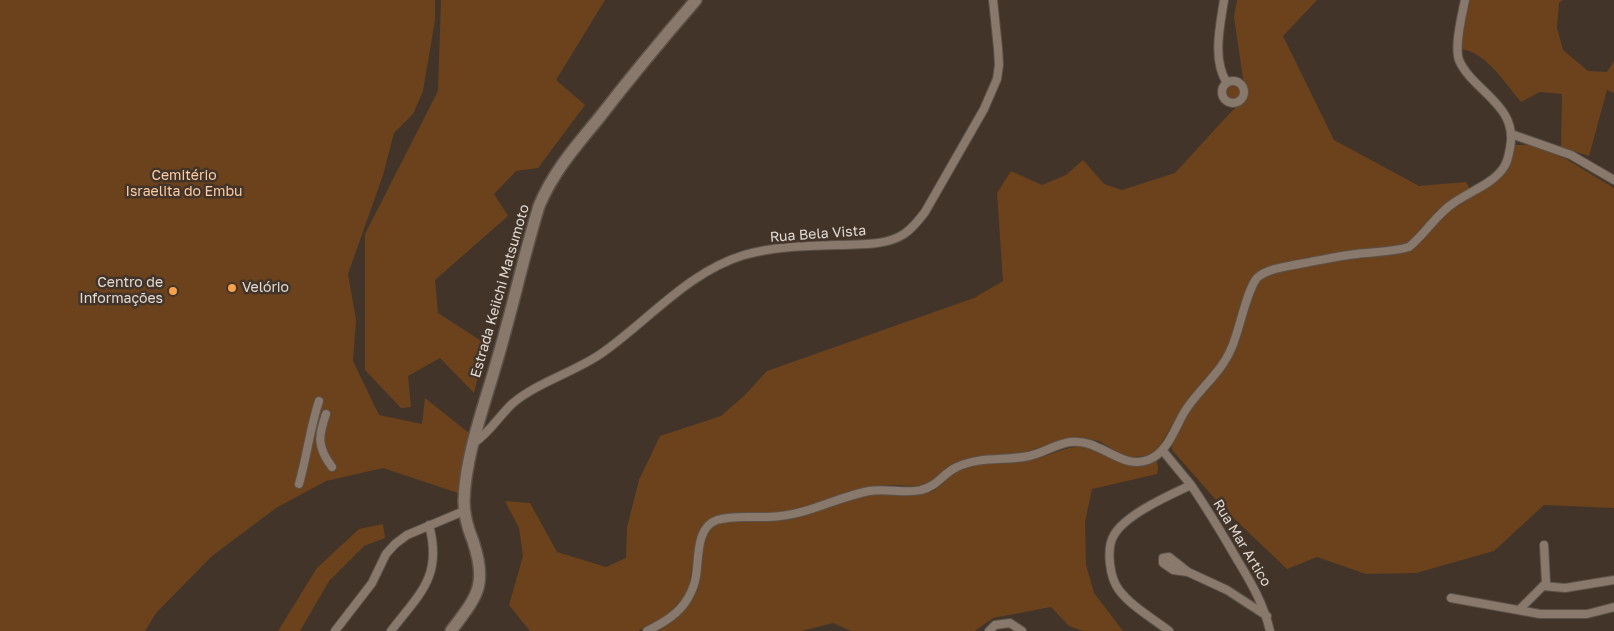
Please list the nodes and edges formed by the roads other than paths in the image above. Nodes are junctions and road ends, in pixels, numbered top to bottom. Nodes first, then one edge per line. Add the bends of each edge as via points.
1 (696, 0) edge
2 (993, 0) edge
3 (1224, 0) edge
4 (1465, 0) edge
5 (1228, 83) dead end
6 (1511, 134) junction
7 (1614, 180) edge
8 (319, 401) dead end
9 (326, 414) dead end
10 (474, 443) junction
11 (1162, 450) junction
12 (332, 466) dead end
13 (299, 484) dead end
14 (1191, 485) junction
15 (464, 511) junction
16 (429, 525) junction
17 (1544, 545) dead end
18 (1171, 558) dead end
19 (1614, 580) edge
20 (1543, 586) junction
21 (1451, 598) dead end
22 (1614, 607) edge
23 (1519, 610) junction
24 (1267, 616) junction
25 (335, 631) edge
26 (391, 631) edge
27 (451, 631) edge
28 (647, 631) edge
29 (989, 631) edge
30 (1022, 631) edge
31 (1169, 631) edge
32 (1270, 631) edge

1 - 10 main road, Estrada Keiichi Matsumoto via 611,102 547,186
2 - 10 street, Rua Bela Vista via 999,65 997,79 973,129 914,226 903,235 886,241 784,247 743,255 722,264 680,290 602,352 513,403
3 - 5 street via 1219,48 1221,74
4 - 6 street via 1458,59 1503,112
6 - 7 street via 1571,155
6 - 11 street via 1508,158 1496,176 1453,203 1409,247 1284,267 1257,278 1251,286 1230,353 1186,409
8 - 13 street
9 - 12 street via 319,439 324,456
10 - 15 main road, Estrada Keiichi Matsumoto via 466,478
11 - 14 street, Rua Mar Artico
11 - 28 street via 1148,460 1131,462 1097,446 1069,442 1027,457 958,466 930,488 918,491 872,491 799,513 716,520 709,525 699,546 694,587 687,601 669,618
14 - 24 street, Rua Mar Artico via 1258,594
14 - 31 street via 1157,501 1129,520 1115,534 1110,546 1110,568 1118,589
15 - 16 street
15 - 27 main road, Estrada Keiichi Matsumoto via 479,560 480,583 467,612
16 - 25 street via 408,535 386,554 372,583
16 - 26 street via 434,554 426,584
17 - 20 street via 1546,583
18 - 24 street via 1188,572 1227,590
19 - 20 street via 1570,588
20 - 23 street
21 - 23 street
22 - 23 street via 1587,614 1540,614
24 - 32 street, Rua Mar Artico
29 - 30 street via 995,625 1010,623

